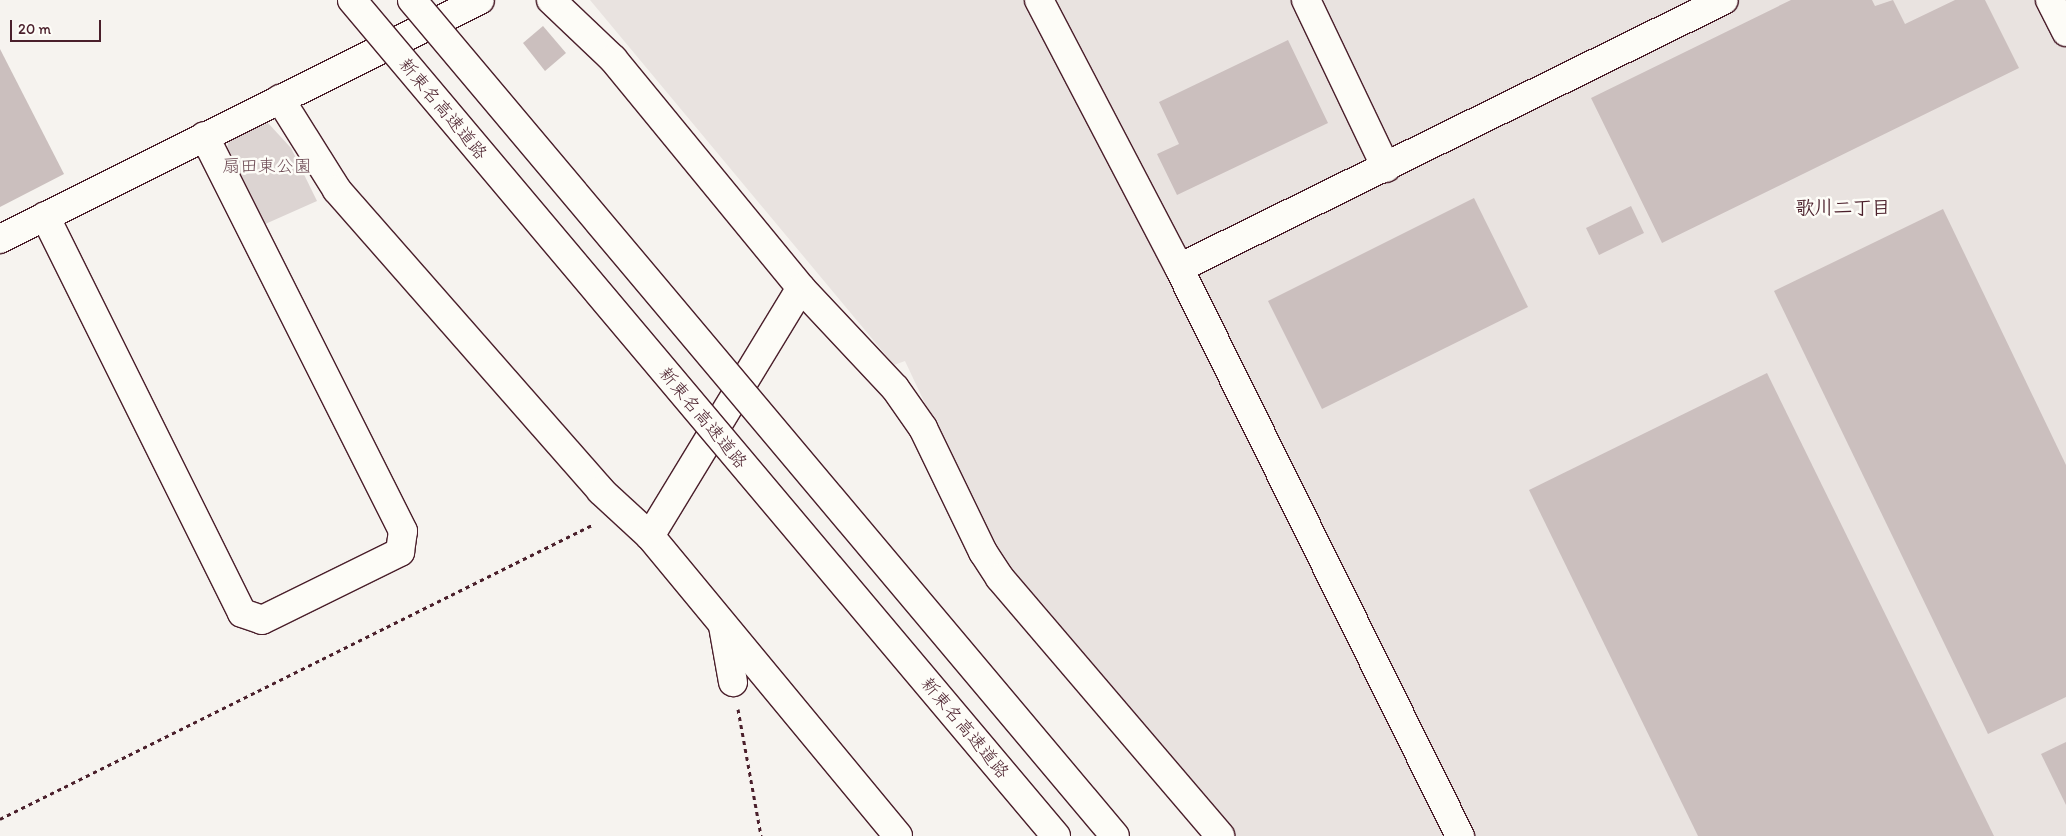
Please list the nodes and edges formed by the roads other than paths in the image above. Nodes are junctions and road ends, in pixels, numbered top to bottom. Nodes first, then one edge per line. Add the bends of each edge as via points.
1 (352, 0) edge
2 (412, 0) edge
3 (480, 0) edge
4 (551, 0) edge
5 (1039, 0) edge
6 (1306, 0) edge
7 (1724, 0) edge
8 (2050, 0) edge
9 (2066, 32) edge
10 (280, 99) junction
11 (204, 136) junction
12 (1386, 168) junction
13 (45, 216) junction
14 (0, 238) edge
15 (1179, 268) junction
16 (801, 288) junction
17 (650, 536) junction
18 (722, 625) junction
19 (733, 682) road end
20 (898, 836) edge
21 (1056, 836) edge
22 (1115, 836) edge
23 (1220, 836) edge
24 (1460, 836) edge

1 - 21 main road, 新東名高速道路, bridge
2 - 22 main road, bridge
3 - 10 main road
4 - 16 main road via 613,59
5 - 15 main road
6 - 12 main road
7 - 12 main road
8 - 9 main road
10 - 11 main road
10 - 17 main road via 337,190 621,511
11 - 13 main road
11 - 13 main road via 403,531 400,552 262,620 242,613
12 - 15 main road
13 - 14 main road
15 - 24 main road
16 - 17 main road
16 - 23 main road via 895,388 923,428 983,552 1000,578
17 - 18 main road
18 - 19 main road
18 - 20 main road

